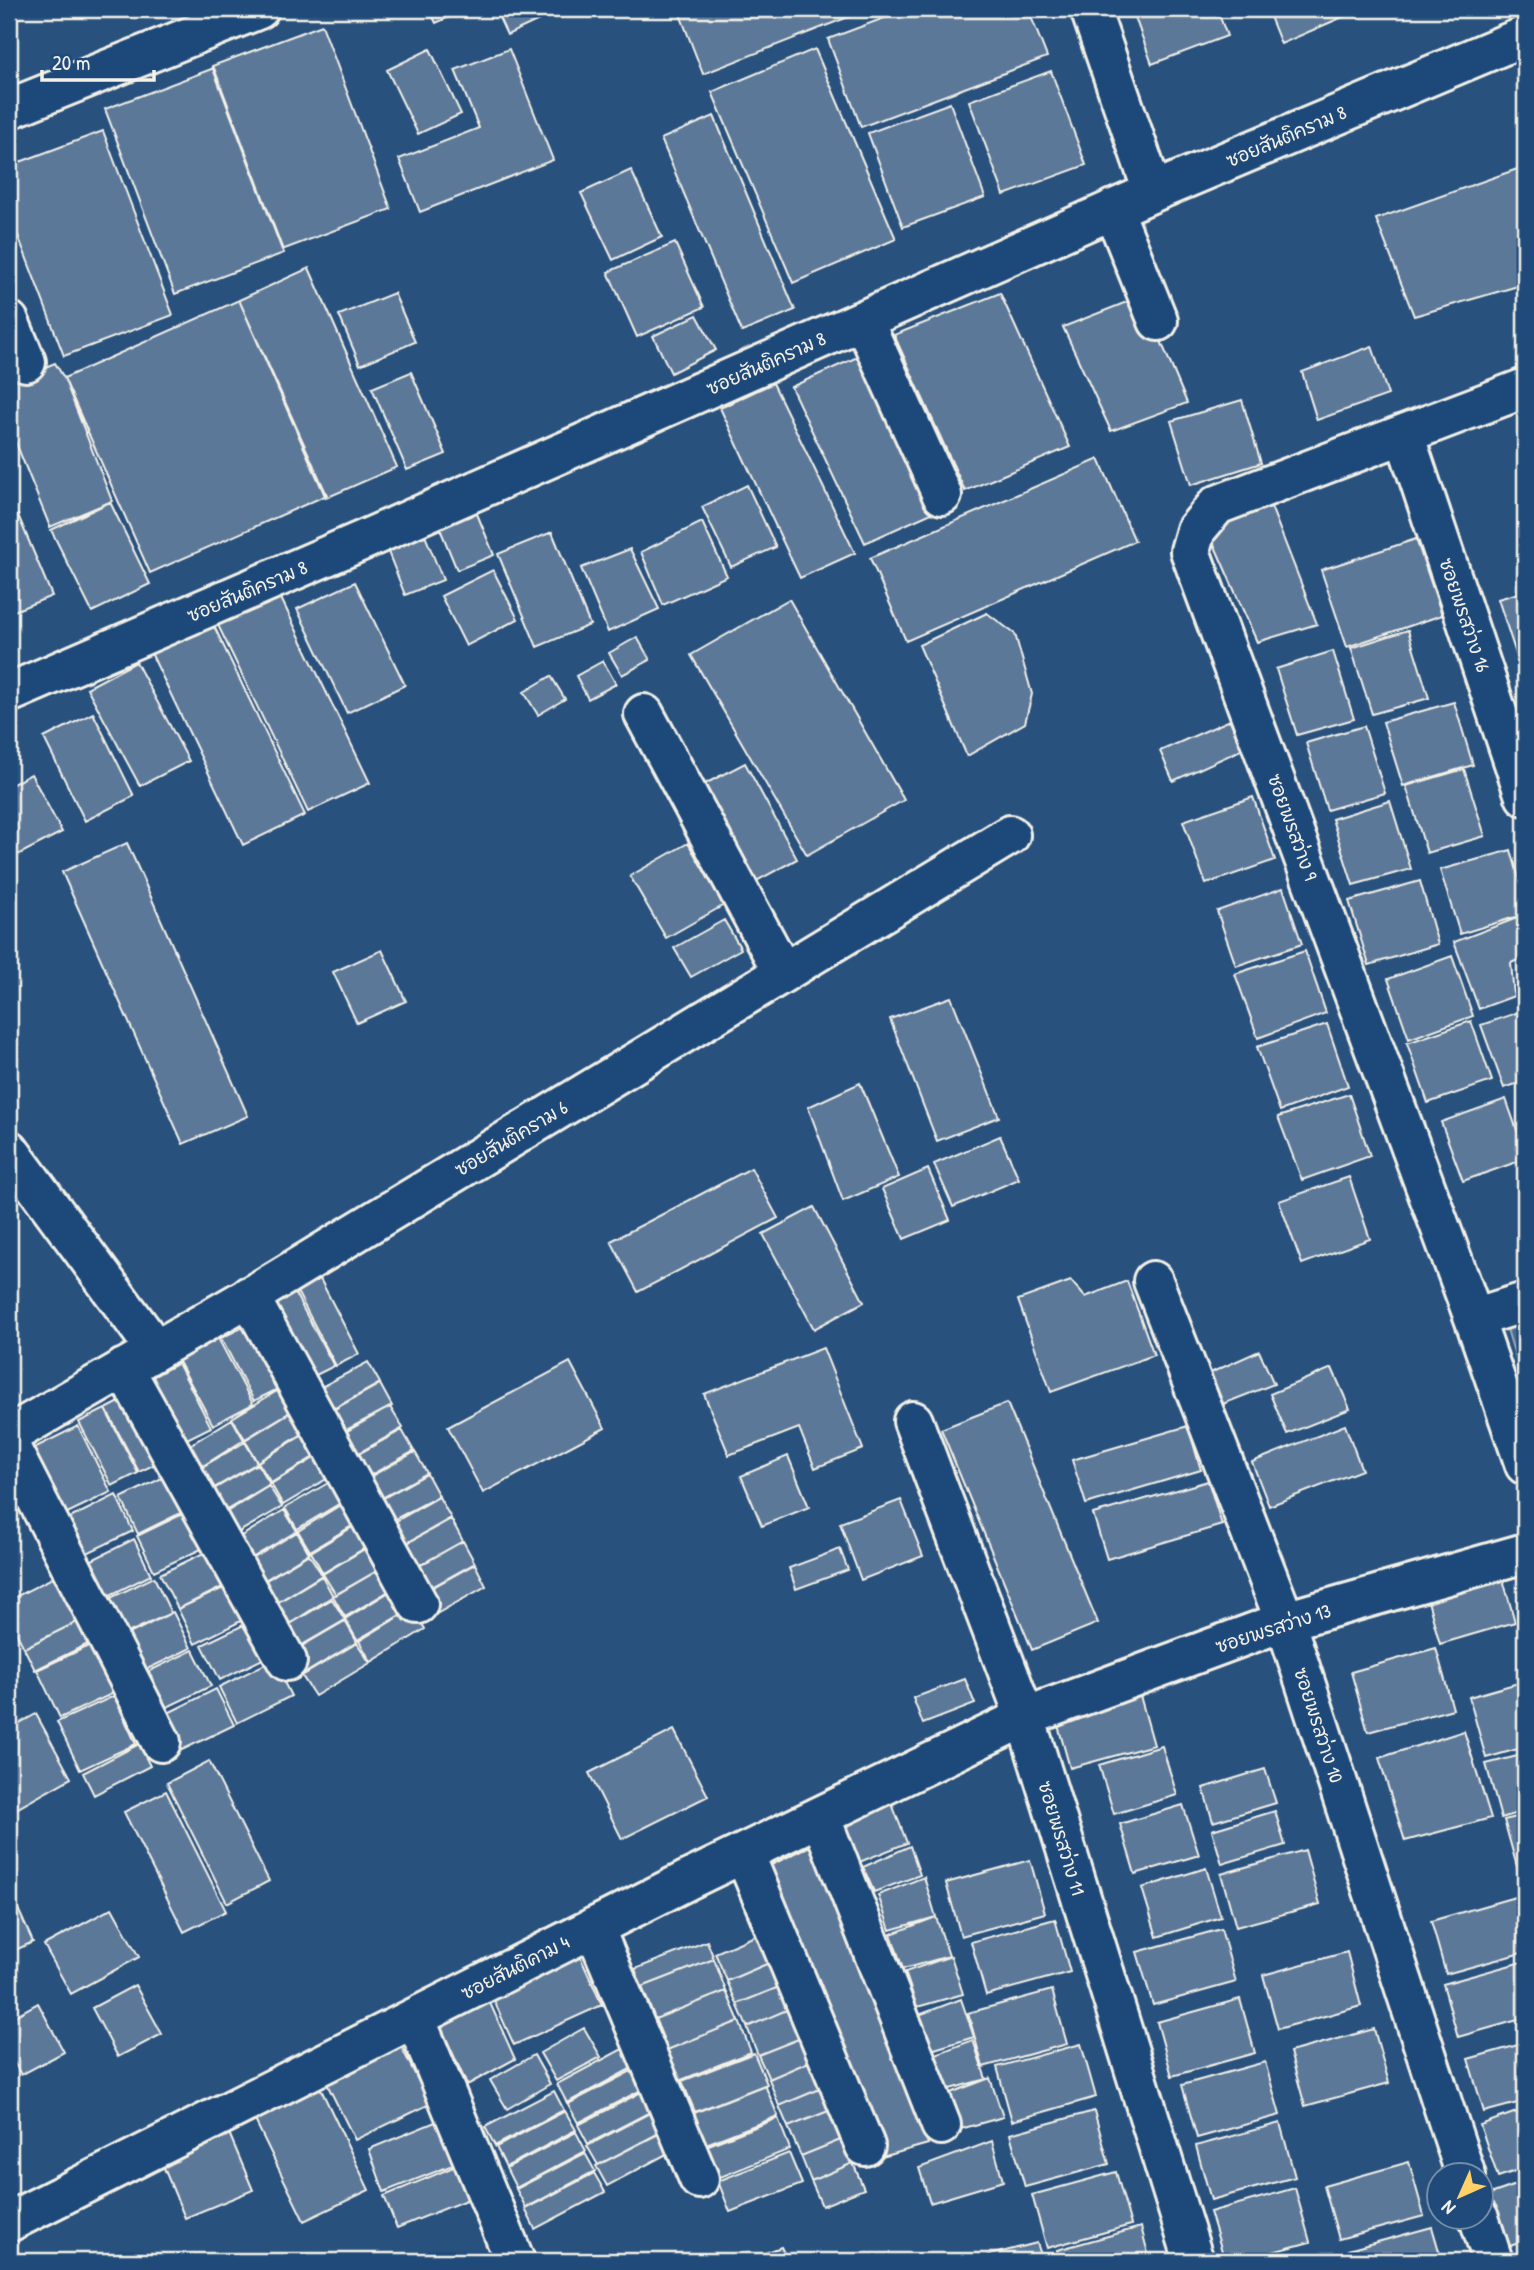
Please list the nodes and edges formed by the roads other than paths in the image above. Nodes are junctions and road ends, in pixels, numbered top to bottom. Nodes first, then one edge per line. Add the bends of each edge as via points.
1 (259, 9) edge
2 (1090, 9) edge
3 (1523, 46) edge
4 (9, 109) edge
5 (1153, 192) junction
6 (1113, 209) junction
7 (863, 320) junction
8 (9, 321) edge
9 (1158, 321) dead end
10 (26, 362) dead end
11 (1525, 388) edge
12 (1404, 434) junction
13 (942, 495) dead end
14 (9, 693) edge
15 (644, 714) dead end
16 (1525, 796) edge
17 (1010, 835) dead end
18 (783, 973) junction
19 (9, 1150) edge
20 (1153, 1281) dead end
21 (249, 1296) junction
22 (1525, 1301) edge
23 (1474, 1318) junction
24 (140, 1359) junction
25 (913, 1421) dead end
26 (9, 1435) edge
27 (9, 1445) edge
28 (1525, 1465) edge
29 (1525, 1553) edge
30 (418, 1604) dead end
31 (1285, 1621) junction
32 (287, 1661) dead end
33 (1025, 1717) junction
34 (161, 1742) dead end
35 (820, 1816) junction
36 (744, 1853) junction
37 (594, 1927) junction
38 (415, 2018) junction
39 (941, 2125) dead end
40 (865, 2146) dead end
41 (1462, 2162) edge
42 (699, 2179) dead end
43 (9, 2222) edge
44 (1484, 2232) edge
45 (515, 2261) edge
46 (1194, 2261) edge
47 (1493, 2261) edge

1 - 4 street
2 - 5 street
3 - 5 street, ซอยสันติคราม 8
5 - 6 street, ซอยสันติคราม 8
6 - 7 street, ซอยสันติคราม 8
6 - 9 street
7 - 13 street
7 - 14 street, ซอยสันติคราม 8
8 - 10 street
11 - 12 street, ซอยพรสว่าง 9
12 - 16 street, ซอยพรสว่าง 16
12 - 23 street, ซอยพรสว่าง 9 via 1217,505 1196,530 1191,551
15 - 18 street
17 - 18 street, ซอยสันติคราม 6
18 - 21 street, ซอยสันติคราม 6
19 - 24 street
20 - 31 street, ซอยพรสว่าง 10
21 - 24 street, ซอยสันติคราม 6
21 - 30 street
22 - 23 street
23 - 28 street, ซอยพรสว่าง 9
24 - 26 street, ซอยสันติคราม 6
24 - 32 street
25 - 33 street, ซอยพรสว่าง 11
27 - 34 street
29 - 31 street, ซอยพรสว่าง 13
31 - 33 street, ซอยพรสว่าง 13
31 - 41 street, ซอยพรสว่าง 10
33 - 35 street, ซอยสันติคาม 4
33 - 46 street, ซอยพรสว่าง 11
35 - 36 street, ซอยสันติคาม 4
35 - 39 street
36 - 37 street, ซอยสันติคาม 4
36 - 40 street
37 - 38 street, ซอยสันติคาม 4
37 - 42 street
38 - 43 street, ซอยสันติคาม 4
38 - 45 street
44 - 47 street

